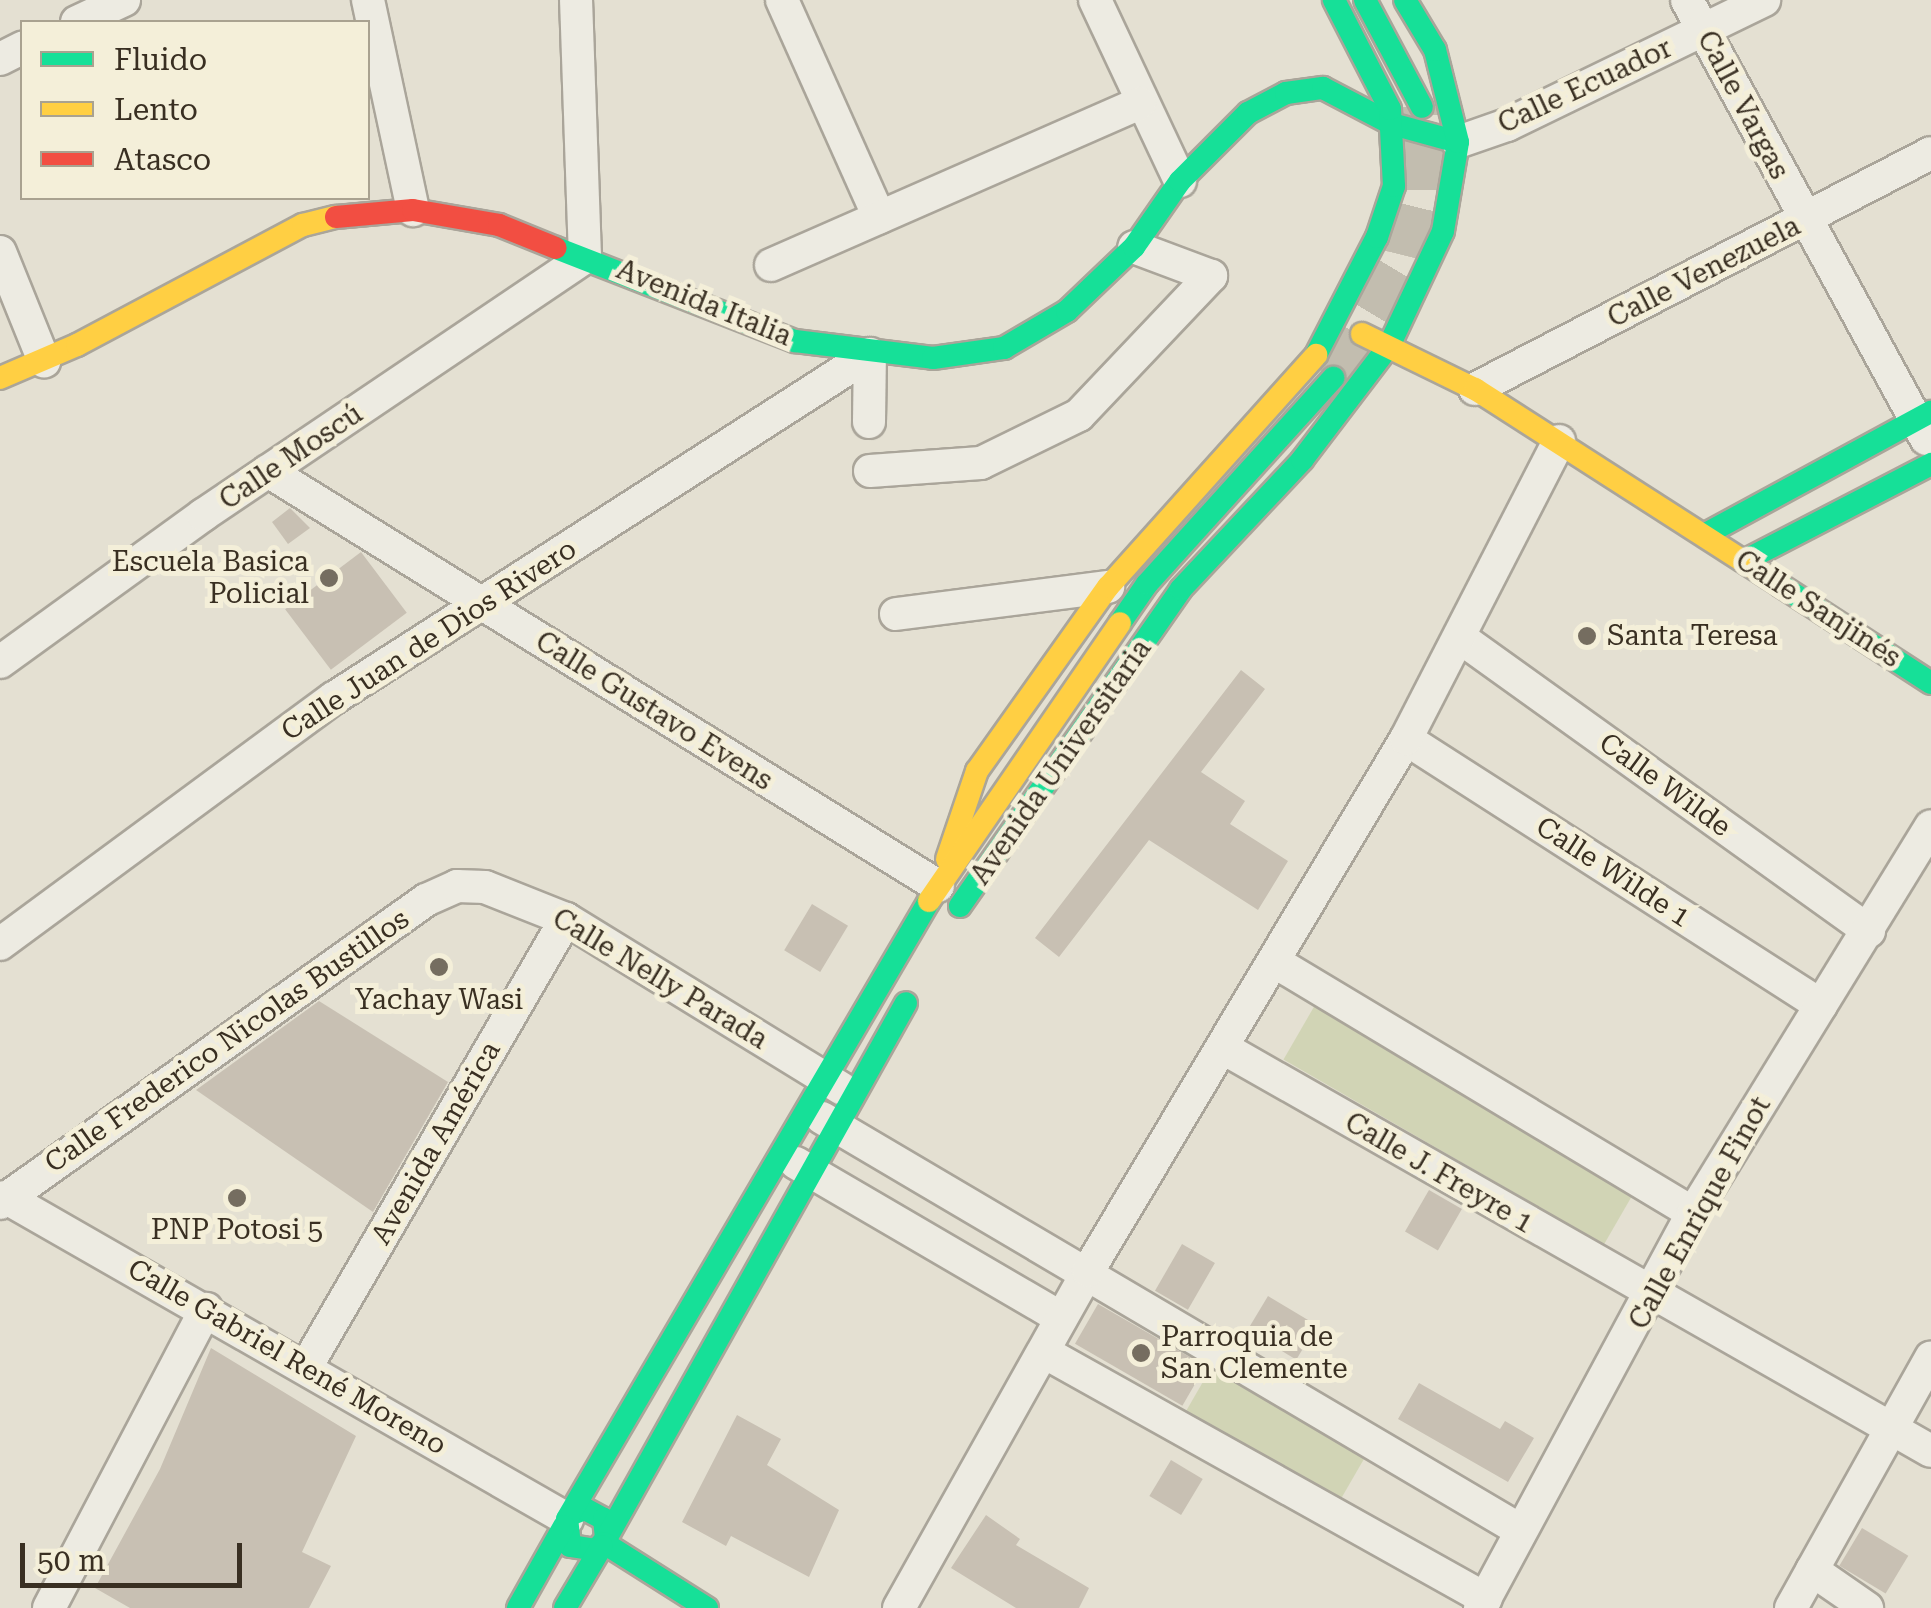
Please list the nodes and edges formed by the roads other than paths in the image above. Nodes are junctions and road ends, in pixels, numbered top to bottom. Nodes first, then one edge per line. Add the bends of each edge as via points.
1 (124, 0) edge
2 (368, 0) edge
3 (576, 0) edge
4 (782, 0) edge
5 (1094, 0) edge
6 (1334, 0) edge
7 (1364, 0) edge
8 (1405, 0) edge
9 (1687, 0) edge
10 (1764, 0) edge
11 (81, 20) edge
12 (1704, 32) junction
13 (1365, 50) junction
14 (1322, 88) junction
15 (1140, 102) junction
16 (1422, 107) tunnel mouth
17 (1392, 124) junction
18 (1458, 142) junction
19 (1931, 153) edge
20 (1180, 181) junction
21 (413, 210) junction
22 (879, 218) junction
23 (1804, 221) junction
24 (1134, 247) junction
25 (0, 252) edge
26 (586, 256) junction
27 (771, 265) dead end
28 (1337, 324) junction
29 (1389, 346) junction
30 (870, 354) junction
31 (44, 360) junction
32 (0, 378) edge
33 (1333, 378) tunnel mouth
34 (1475, 388) junction
35 (869, 422) dead end
36 (1926, 427) edge
37 (1559, 441) junction
38 (1931, 464) edge
39 (268, 471) junction
40 (870, 471) dead end
41 (1704, 535) junction
42 (1744, 561) junction
43 (1108, 586) junction
44 (482, 604) junction
45 (896, 614) dead end
46 (1462, 639) junction
47 (0, 662) edge
48 (1931, 683) edge
49 (1406, 739) junction
50 (1931, 826) edge
51 (458, 886) joint
52 (949, 905) junction
53 (566, 919) junction
54 (1869, 931) junction
55 (0, 944) edge
56 (1275, 962) junction
57 (921, 975) dead end
58 (1820, 1004) junction
59 (1224, 1048) junction
60 (823, 1076) junction
61 (854, 1096) junction
62 (805, 1108) junction
63 (837, 1126) junction
64 (779, 1153) junction
65 (808, 1171) junction
66 (3, 1200) edge
67 (1693, 1213) junction
68 (1088, 1271) junction
69 (1653, 1298) junction
70 (206, 1308) junction
71 (1062, 1318) junction
72 (1044, 1352) junction
73 (1931, 1358) edge
74 (306, 1367) junction
75 (1891, 1428) junction
76 (1931, 1451) edge
77 (568, 1520) junction
78 (1520, 1530) junction
79 (604, 1542) junction
80 (1812, 1570) junction
81 (1483, 1603) edge
82 (61, 1604) edge
83 (518, 1608) edge
84 (565, 1608) edge
85 (707, 1608) edge
86 (898, 1608) edge
87 (1791, 1608) edge
88 (1868, 1608) edge

1 - 11 street
2 - 21 street
3 - 26 street
4 - 22 street
5 - 15 street
6 - 13 main road, Avenida Universitaria
7 - 16 main road
8 - 18 main road, Avenida Universitaria via 1435,50
9 - 12 street, Calle Vargas
10 - 12 street, Calle Ecuador
12 - 18 street, Calle Ecuador
12 - 23 street, Calle Vargas
13 - 14 main road via 1355,72
13 - 17 main road, Avenida Universitaria
14 - 17 main road
14 - 20 main road, Avenida Italia via 1286,93 1248,113
15 - 20 street
15 - 22 street
17 - 18 main road
17 - 28 main road, Avenida Universitaria via 1394,186
18 - 29 main road, Avenida Universitaria via 1443,231
19 - 23 street, Calle Venezuela
20 - 24 main road, Avenida Italia
21 - 26 main road, Avenida Italia via 463,215
21 - 31 main road, Avenida Italia via 350,213 303,225
22 - 27 street
23 - 34 street, Calle Venezuela
23 - 36 street, Calle Vargas
24 - 30 main road, Avenida Italia via 1067,310 1004,348 933,358
24 - 40 street via 1211,276 1119,380 1036,442 981,464
25 - 31 street
26 - 30 main road, Avenida Italia via 795,341
26 - 39 street, Calle Moscú
28 - 29 main road, Calle Sanjinés
28 - 43 main road, Avenida Universitaria via 1306,369
29 - 34 main road, Calle Sanjinés
29 - 52 main road, Avenida Universitaria via 1302,460 1180,589
30 - 35 street
30 - 44 street, Calle Juan de Dios Rivero
31 - 32 main road, Avenida Italia
33 - 52 main road via 1147,584 999,806
34 - 37 main road, Calle Sanjinés
36 - 41 main road
37 - 41 main road, Calle Sanjinés
37 - 46 street
38 - 42 main road
39 - 44 street, Calle Gustavo Evens
39 - 47 street, Calle Moscú
41 - 42 main road, Calle Sanjinés
42 - 48 main road, Calle Sanjinés
43 - 45 street
43 - 52 main road, Avenida Universitaria via 977,771
44 - 52 street, Calle Gustavo Evens
44 - 55 street, Calle Juan de Dios Rivero via 334,698
46 - 49 street
46 - 54 street, Calle Wilde
49 - 56 street
49 - 58 street, Calle Wilde 1
50 - 54 street, Calle Enrique Finot
51 - 53 street, Calle Nelly Parada via 485,887
51 - 66 street, Calle Frederico Nicolas Bustillos via 426,900
52 - 60 main road, Avenida Universitaria
53 - 60 street, Calle Nelly Parada
53 - 74 street, Avenida América
54 - 58 street, Calle Enrique Finot
56 - 59 street
56 - 67 street
57 - 61 main road
58 - 67 street, Calle Enrique Finot
59 - 68 street
59 - 69 street, Calle J. Freyre 1
60 - 61 street, Calle Nelly Parada
60 - 62 main road, Avenida Universitaria
61 - 63 main road
62 - 63 street
62 - 64 main road, Avenida Universitaria
63 - 65 main road
63 - 68 street
64 - 65 street
64 - 77 main road, Avenida Universitaria
65 - 71 street
65 - 79 main road
66 - 70 street, Calle Gabriel René Moreno
67 - 69 street, Calle Enrique Finot
68 - 71 street
68 - 78 street
69 - 75 street, Calle J. Freyre 1
69 - 78 street, Calle Enrique Finot
70 - 74 street, Calle Gabriel René Moreno
70 - 82 street
71 - 72 street
72 - 81 street
72 - 86 street
73 - 75 street
74 - 77 street, Calle Gabriel René Moreno
75 - 76 street, Calle J. Freyre 1
75 - 80 street
77 - 79 main road via 598,1514
77 - 79 main road via 576,1550
77 - 83 main road, Avenida Universitaria
78 - 81 street, Calle Enrique Finot
79 - 84 main road
79 - 85 main road
80 - 87 street
80 - 88 street

